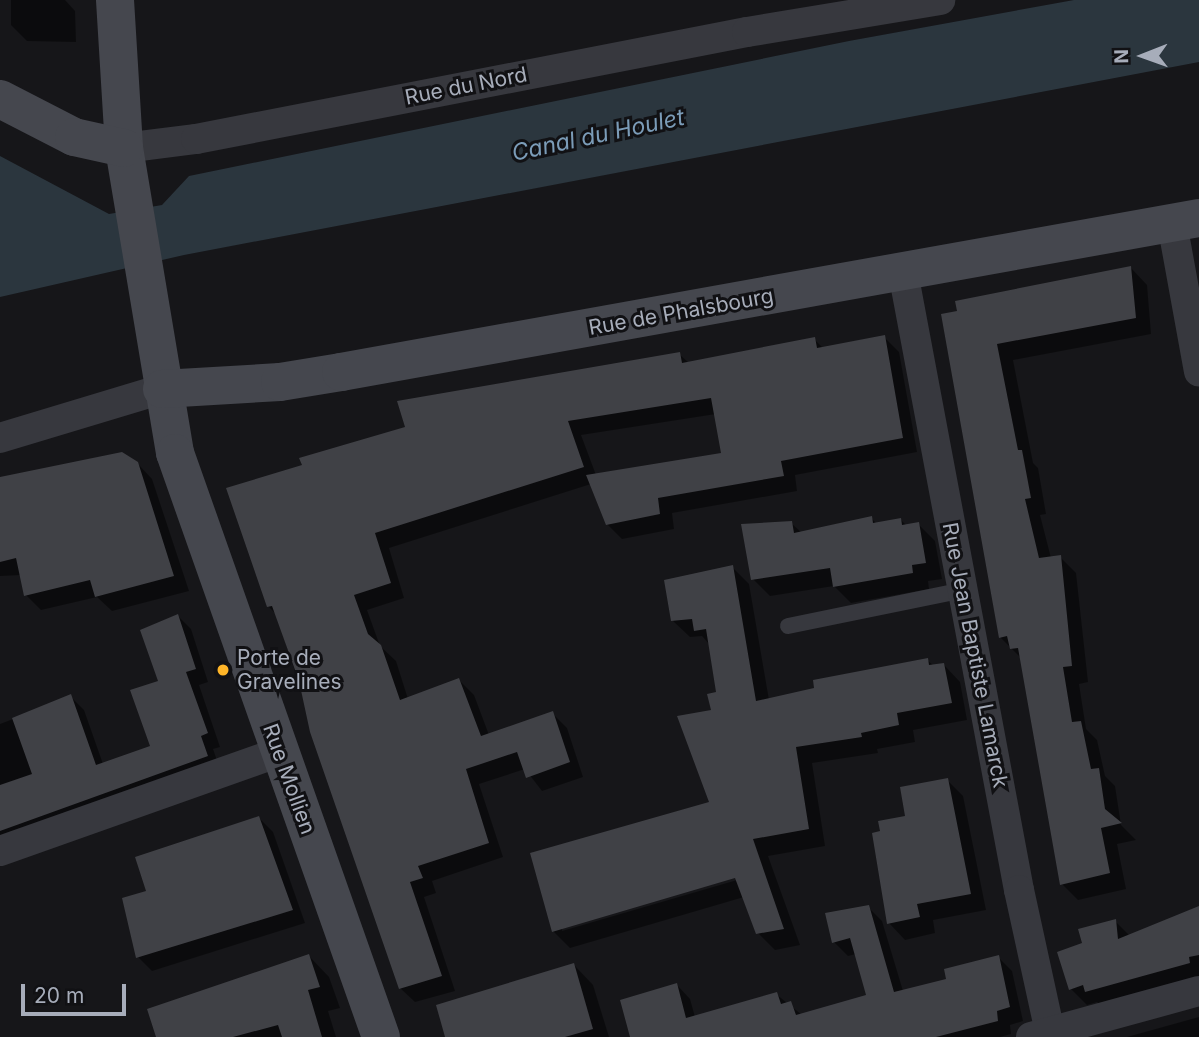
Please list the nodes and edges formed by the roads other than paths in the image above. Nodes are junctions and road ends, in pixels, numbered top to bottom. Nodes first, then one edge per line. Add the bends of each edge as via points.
1 (115, 0) edge
2 (940, 0) edge
3 (0, 99) edge
4 (124, 148) junction
5 (1186, 221) edge
6 (903, 272) junction
7 (1199, 372) edge
8 (162, 389) junction
9 (0, 438) edge
10 (964, 590) junction
11 (788, 626) dead end
12 (279, 752) junction
13 (0, 851) edge
14 (1199, 991) edge
15 (1044, 1035) edge
16 (381, 1037) edge

1 - 4 street, Rue Mollien via 116,79
2 - 4 street, Rue du Nord via 733,34 196,139
3 - 4 street, Rue du Nord via 74,137
4 - 8 street, Rue Mollien
5 - 6 street, Rue de Phalsbourg
5 - 7 street
6 - 8 street, Rue de Phalsbourg via 279,382
6 - 10 street, Rue Jean Baptiste Lamarck
8 - 9 street
8 - 12 street, Rue Mollien via 190,503
10 - 11 lane
10 - 15 street, Rue Jean Baptiste Lamarck
12 - 13 street
12 - 16 street, Rue Mollien
14 - 15 street

